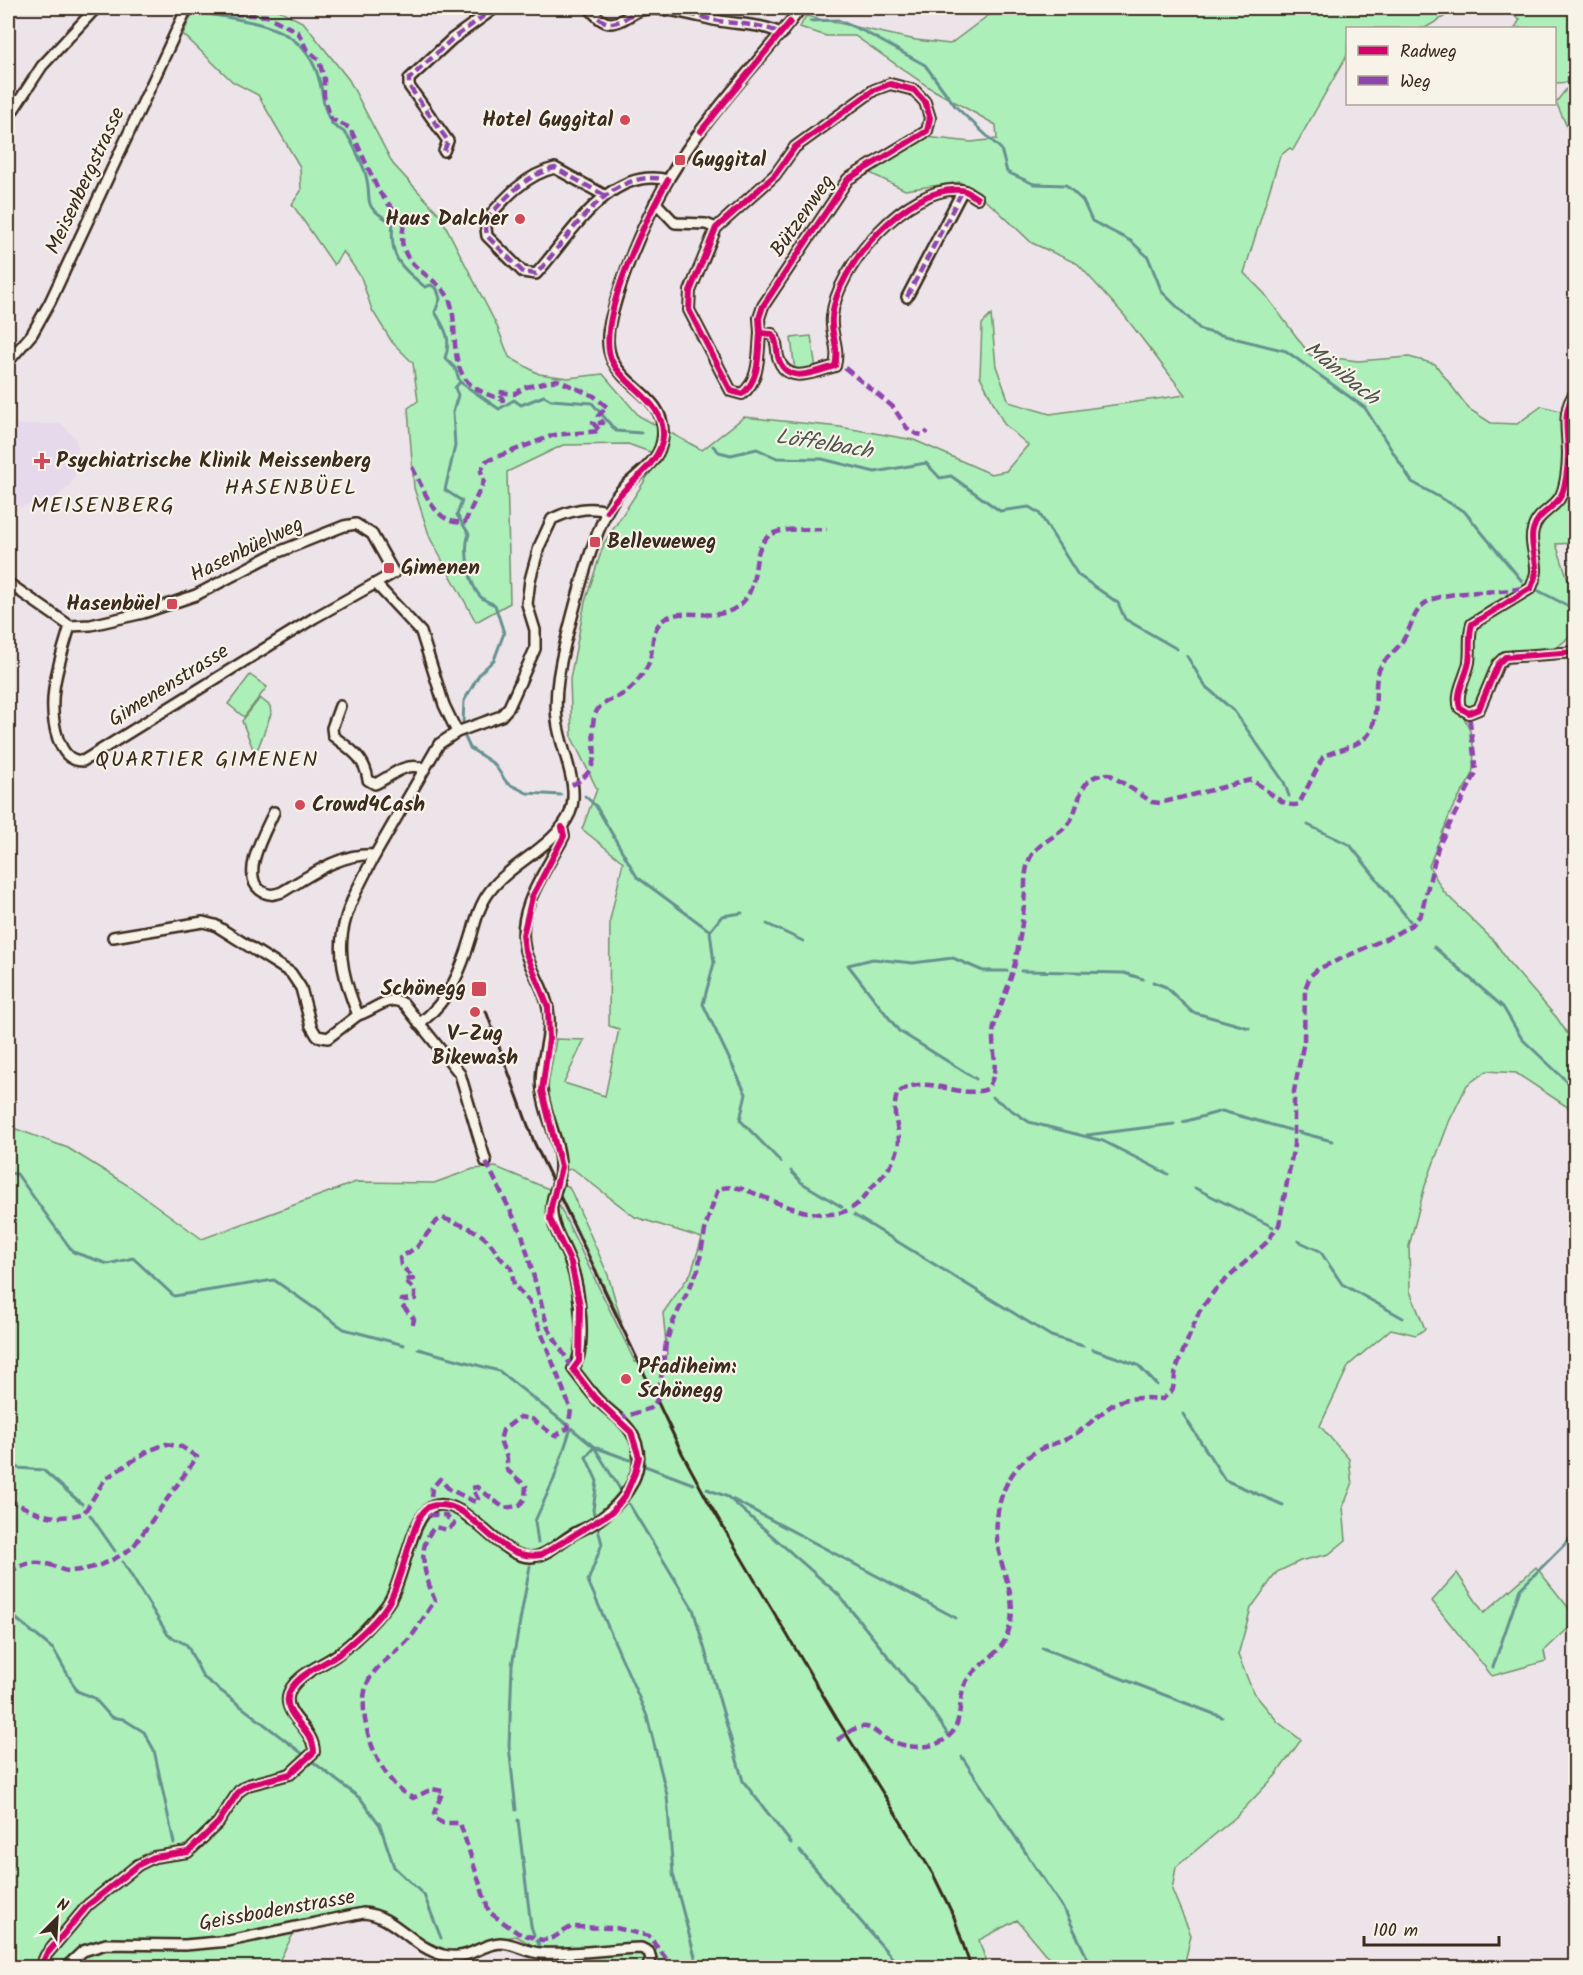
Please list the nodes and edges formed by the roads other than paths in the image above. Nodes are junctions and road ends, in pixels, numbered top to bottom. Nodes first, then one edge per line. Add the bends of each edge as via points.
1 (96, 8) edge
2 (187, 8) edge
3 (495, 8) edge
4 (589, 8) edge
5 (801, 8) edge
6 (782, 34) junction
7 (8, 118) edge
8 (444, 151) dead end
9 (668, 180) junction
10 (963, 190) junction
11 (604, 195) junction
12 (977, 198) dead end
13 (655, 202) junction
14 (716, 228) junction
15 (907, 297) dead end
16 (760, 333) junction
17 (8, 362) edge
18 (1575, 392) edge
19 (607, 511) junction
20 (8, 583) edge
21 (376, 584) junction
22 (70, 626) junction
23 (1575, 652) edge
24 (340, 706) dead end
25 (457, 732) junction
26 (423, 768) junction
27 (274, 812) dead end
28 (562, 827) junction
29 (375, 855) junction
30 (113, 937) dead end
31 (358, 1015) junction
32 (419, 1024) junction
33 (486, 1162) dead end
34 (40, 1968) edge
35 (65, 1968) edge
36 (647, 1968) edge

1 - 7 street via 42,66
2 - 17 street, Meisenbergstrasse via 50,302 32,334
3 - 8 street via 452,39 409,78 409,86 448,141
4 - 6 street via 604,22 614,23 640,10 656,10 767,27
5 - 6 street
6 - 9 street via 701,131
9 - 11 street via 638,178
9 - 13 street
10 - 12 street
10 - 15 street
10 - 16 street via 941,190 920,199 882,229 855,258 831,317 839,352 835,366 801,376 791,374 778,357 777,340 772,334
11 - 11 street via 536,274 523,272 487,236 485,220 538,171 555,168
13 - 14 street via 675,223
13 - 19 street via 624,275 607,342 618,372 660,417 663,437 652,463 622,489
14 - 16 street via 690,291 689,310 730,391 742,394 751,386
14 - 16 street, Bützenweg via 775,175 795,147 874,90 890,84 903,85 926,102 930,118 927,131 848,179 763,306
18 - 23 street via 1566,416 1568,455 1563,487 1558,499 1536,520 1532,532 1536,570 1531,588 1472,624 1469,661 1457,698 1460,708 1469,713 1479,709 1494,670 1505,657
19 - 25 street via 577,510 552,519 530,580 527,604 535,630 534,649 509,707 501,716
19 - 28 street via 565,644 556,693 557,718 574,801
20 - 22 street
21 - 22 street, Hasenbüelweg via 394,573 369,530 350,524 276,553 212,588 172,604 91,625
21 - 22 street, Gimenenstrasse via 83,761 66,756 54,725 52,706
21 - 25 street via 421,632 444,705
24 - 26 street via 333,736 360,757 368,780 375,784 401,769 414,765
25 - 26 street via 439,744
26 - 29 street
27 - 29 street via 253,867 254,880 262,892 272,896 345,858
28 - 32 street via 490,890 479,910 456,982 435,1012
28 - 34 street, bridge via 564,836 532,897 523,935 525,951 548,1007 549,1040 542,1091 560,1157 550,1219 571,1263 580,1305 579,1361 573,1369 595,1398 631,1432 638,1447 635,1473 625,1496 596,1524 541,1555 530,1557 504,1546 458,1510 436,1504 426,1509 389,1602 338,1654 291,1688 289,1708 314,1742 314,1752 301,1767 239,1791 218,1823 188,1852 154,1857 138,1865 88,1905 46,1955
29 - 31 street via 348,905 343,933 343,972
30 - 31 street via 209,923 291,973 301,988 317,1036 328,1038
31 - 32 street via 389,1000 399,1000
32 - 33 street via 460,1074
35 - 36 street, Geissbodenstrasse via 83,1951 106,1944 229,1941 363,1913 379,1914 405,1935 443,1955 460,1958 497,1943 538,1953 641,1948 649,1952

